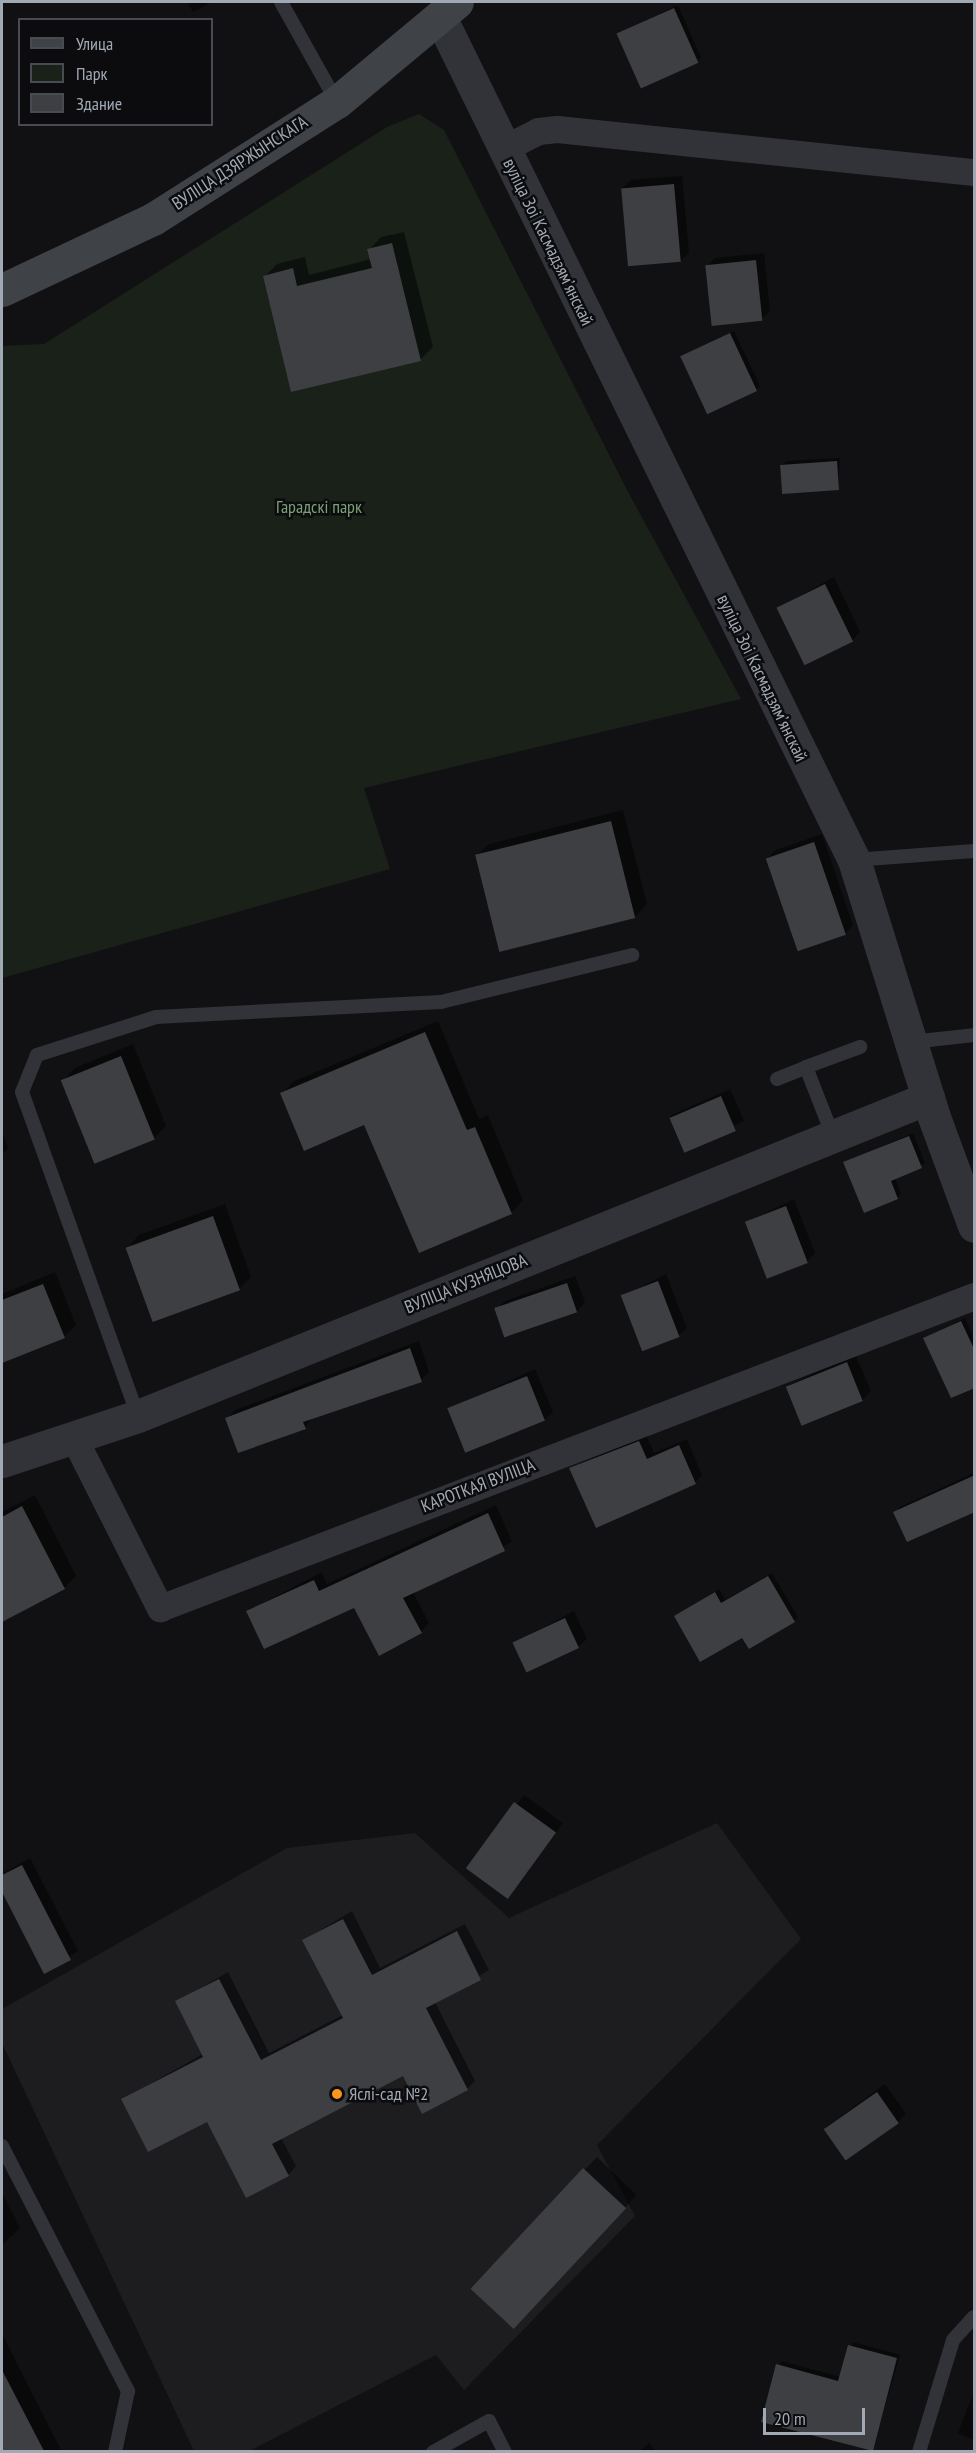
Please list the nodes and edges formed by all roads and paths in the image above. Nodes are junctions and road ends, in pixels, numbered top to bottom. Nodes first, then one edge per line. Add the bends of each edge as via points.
1 (282, 2) edge
2 (449, 10) edge
3 (337, 102) junction
4 (503, 149) junction
5 (975, 172) edge
6 (2, 290) edge
7 (975, 850) edge
8 (854, 860) junction
9 (632, 955) dead end
10 (975, 1035) edge
11 (911, 1042) junction
12 (860, 1047) dead end
13 (806, 1068) junction
14 (777, 1079) dead end
15 (928, 1098) junction
16 (833, 1136) junction
17 (975, 1226) edge
18 (975, 1296) edge
19 (138, 1416) junction
20 (74, 1438) junction
21 (2, 1461) edge
22 (2, 2146) edge
23 (975, 2317) edge
24 (115, 2451) edge
25 (433, 2451) edge
26 (505, 2451) edge
27 (919, 2451) edge

1 - 3 lane
2 - 3 main road, ВУЛІЦА ДЗЯРЖЫНСКАГА
2 - 4 street, вуліца Зоі Касмадзямʼянскай
3 - 6 main road, ВУЛІЦА ДЗЯРЖЫНСКАГА via 153,219
4 - 5 street, вуліца Зоі Касмадзямʼянскай via 538,131 557,129
4 - 8 street, вуліца Зоі Касмадзямʼянскай
7 - 8 lane
8 - 11 street, вуліца Зоі Касмадзямʼянскай
9 - 19 lane via 441,1002 156,1017 37,1055 22,1092
10 - 11 lane
11 - 15 street, вуліца Зоі Касмадзямʼянскай
12 - 13 lane
13 - 14 lane
13 - 16 lane
15 - 16 street, ВУЛІЦА КУЗНЯЦОВА
15 - 17 street, вуліца Зоі Касмадзямʼянскай
16 - 19 street, ВУЛІЦА КУЗНЯЦОВА
18 - 20 street, КАРОТКАЯ ВУЛІЦА via 160,1608
19 - 20 street, ВУЛІЦА КУЗНЯЦОВА
20 - 21 street, ВУЛІЦА КУЗНЯЦОВА
22 - 24 lane via 129,2391
23 - 27 lane via 953,2340
25 - 26 lane via 489,2421

